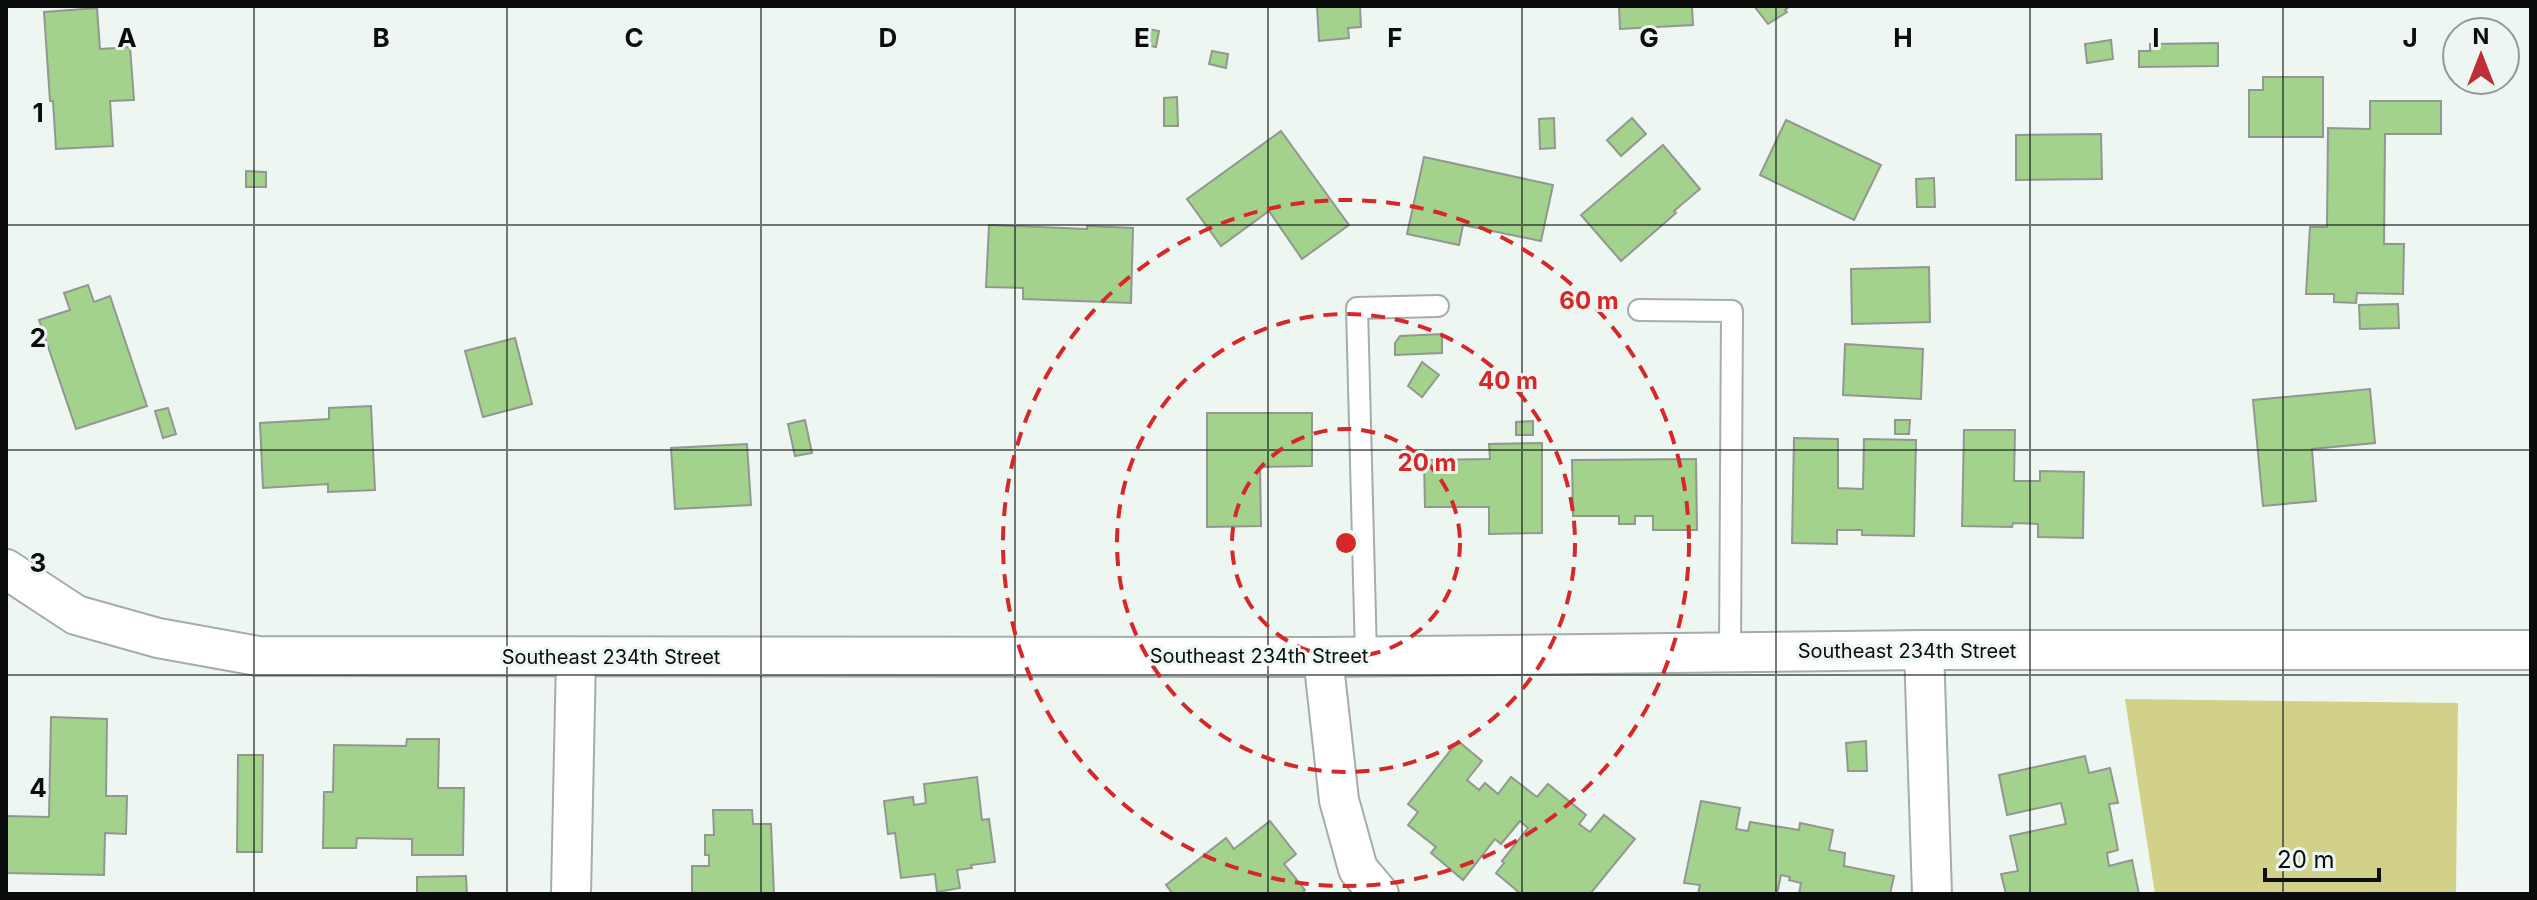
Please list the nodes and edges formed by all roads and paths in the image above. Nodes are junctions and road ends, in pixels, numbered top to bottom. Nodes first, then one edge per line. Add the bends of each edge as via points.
1 (1438, 306) dead end
2 (1639, 310) dead end
3 (6, 569) edge
4 (1924, 650) junction
5 (2531, 650) edge
6 (1730, 652) junction
7 (1366, 656) junction
8 (576, 657) junction
9 (1323, 657) junction
10 (571, 894) edge
11 (1379, 894) edge
12 (1932, 894) edge

1 - 7 lane via 1357,308
2 - 6 lane via 1732,311
3 - 8 street, Southeast 234th Street via 76,615 158,638 258,656
4 - 5 street, Southeast 234th Street
4 - 6 street, Southeast 234th Street
4 - 12 street
6 - 7 street, Southeast 234th Street
7 - 9 street, Southeast 234th Street
8 - 9 street, Southeast 234th Street
8 - 10 street
9 - 11 street via 1339,800 1358,869

